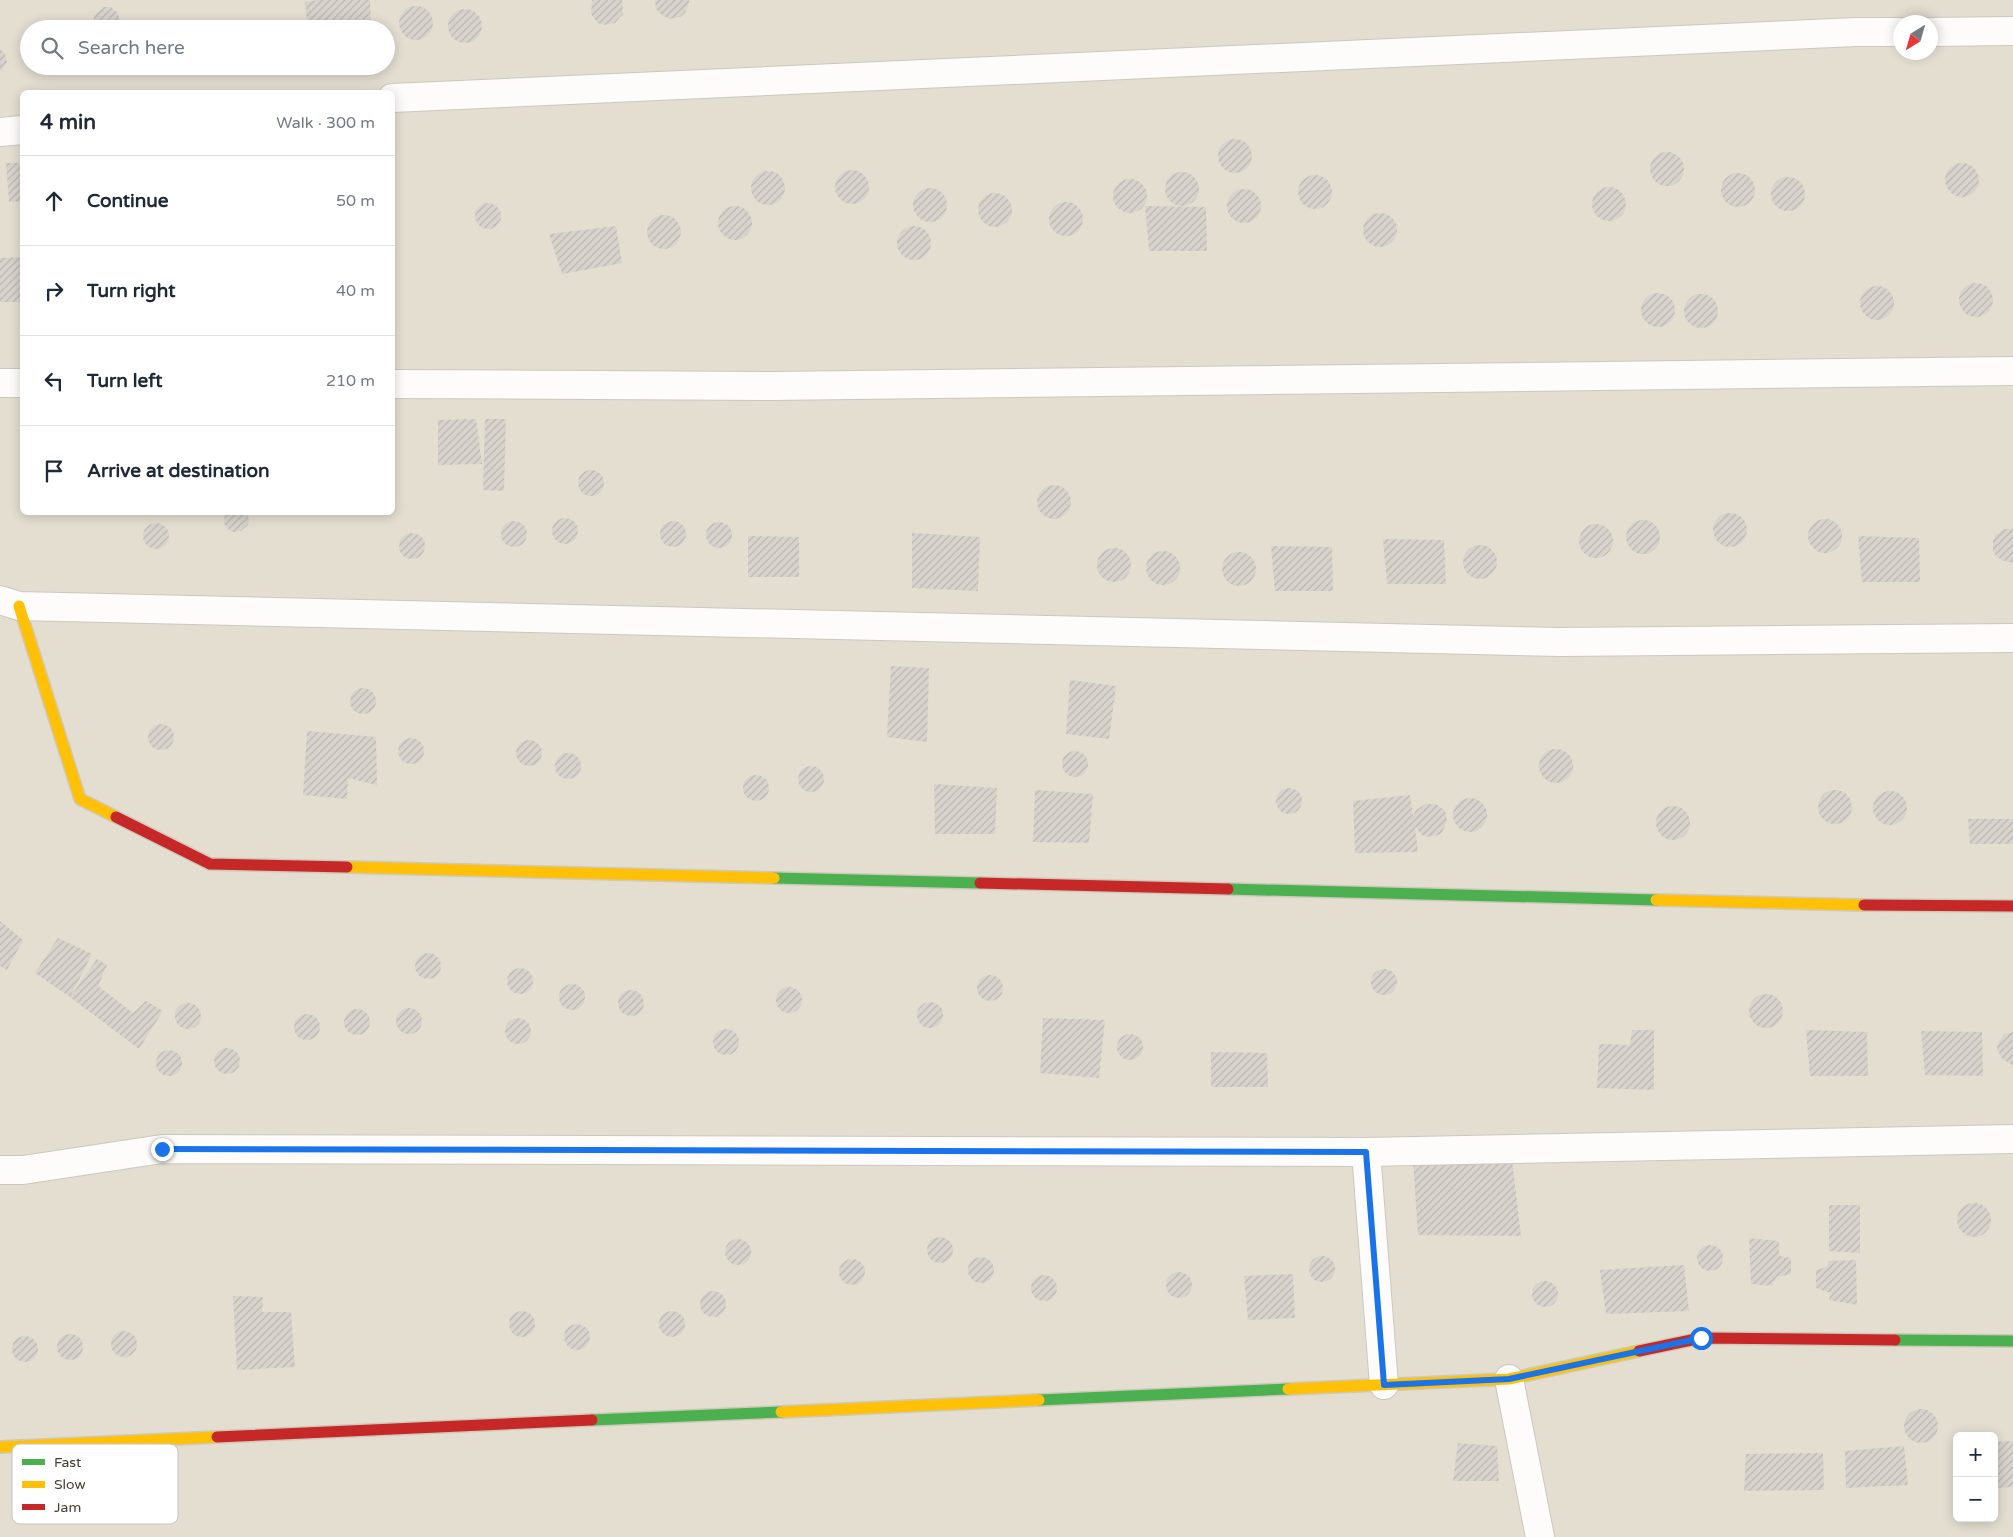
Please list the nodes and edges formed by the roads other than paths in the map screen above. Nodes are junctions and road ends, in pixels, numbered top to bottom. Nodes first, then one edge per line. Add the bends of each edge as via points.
1 (2013, 31) edge
2 (1893, 32) edge
3 (1938, 32) edge
4 (395, 98) edge
5 (20, 130) edge
6 (0, 132) edge
7 (2013, 371) edge
8 (0, 383) edge
9 (20, 383) edge
10 (395, 384) edge
11 (9, 603) edge
12 (2013, 638) edge
13 (2013, 906) edge
14 (2013, 1139) edge
15 (1366, 1152) junction
16 (0, 1170) edge
17 (2013, 1341) edge
18 (1509, 1379) junction
19 (1384, 1385) junction
20 (67, 1444) edge
21 (1540, 1537) edge

1 - 3 street
2 - 4 street
5 - 6 street
7 - 10 street via 772,386
8 - 9 street
11 - 12 street via 1550,642
11 - 13 street via 80,799 210,864 1935,907
14 - 15 street
15 - 16 street via 162,1149 23,1170
15 - 19 street
17 - 18 street via 1701,1338
18 - 19 street
18 - 21 street
19 - 20 street

